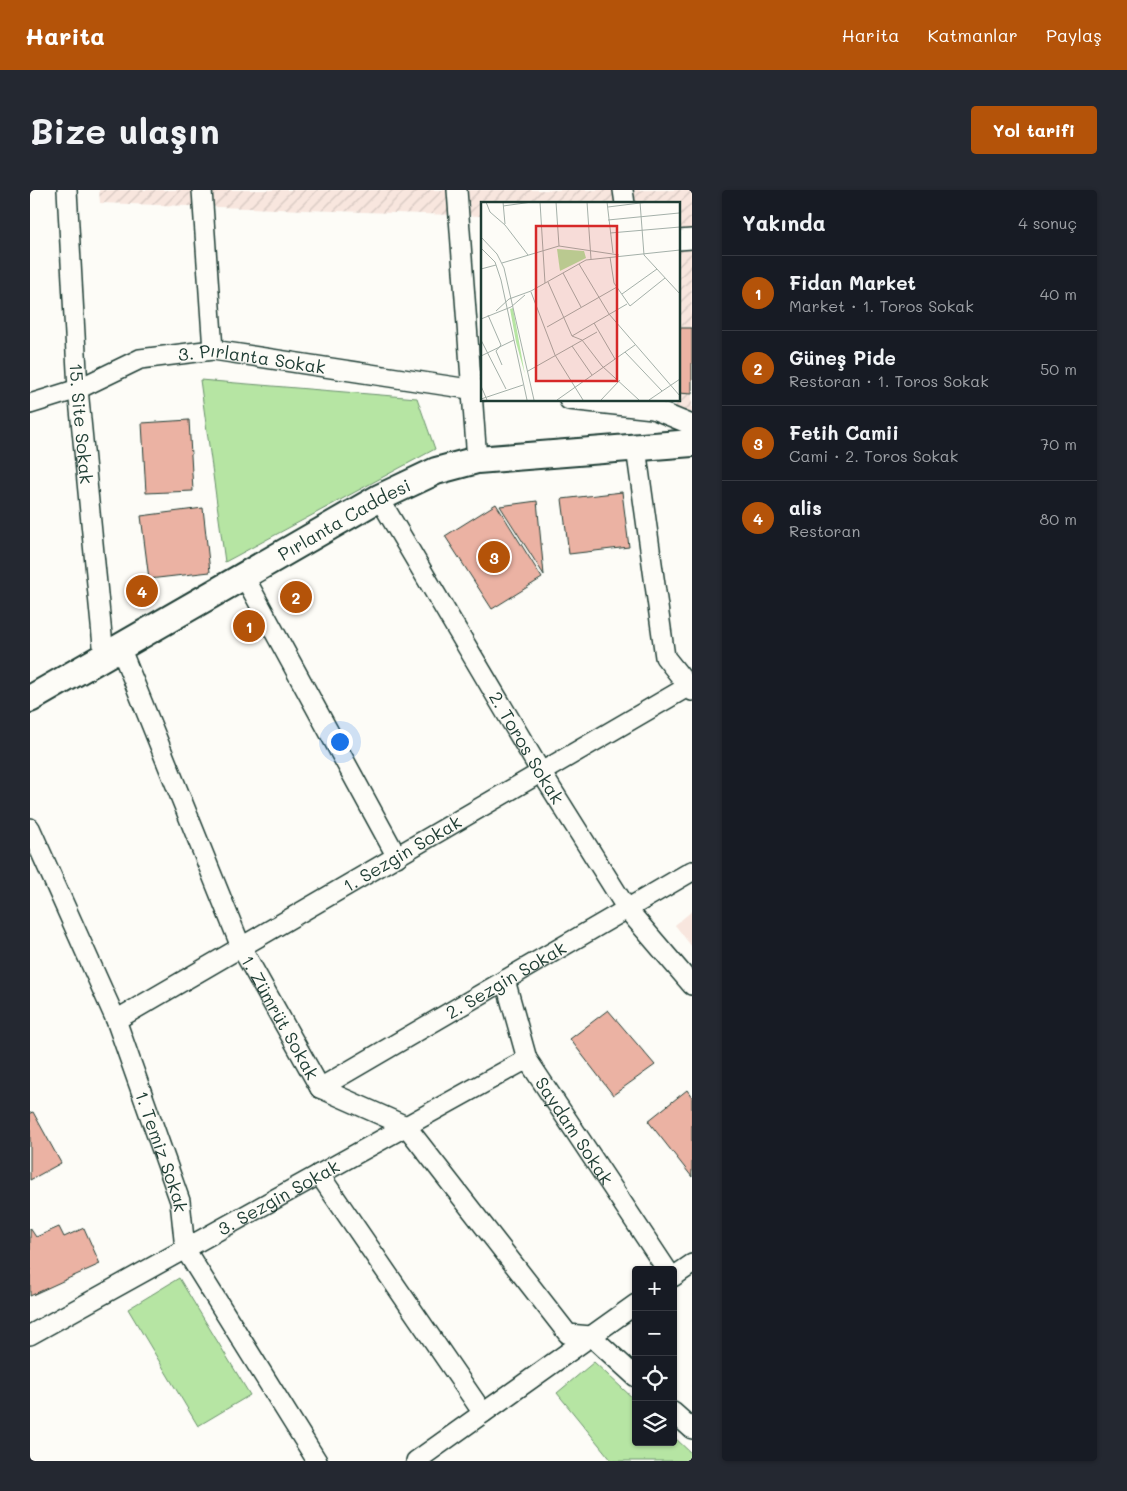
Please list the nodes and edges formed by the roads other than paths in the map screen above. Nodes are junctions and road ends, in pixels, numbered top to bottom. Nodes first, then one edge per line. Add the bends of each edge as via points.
1 (67, 190) edge
2 (202, 190) edge
3 (457, 190) edge
4 (213, 350) junction
5 (78, 389) junction
6 (477, 391) edge
7 (590, 401) edge
8 (30, 404) edge
9 (652, 404) edge
10 (692, 425) edge
11 (692, 443) edge
12 (636, 448) junction
13 (478, 460) junction
14 (380, 498) junction
15 (244, 576) junction
16 (112, 651) junction
17 (690, 689) edge
18 (30, 698) edge
19 (542, 772) junction
20 (30, 828) edge
21 (397, 856) junction
22 (692, 871) edge
23 (627, 909) junction
24 (241, 947) junction
25 (505, 980) junction
26 (692, 985) edge
27 (116, 1020) junction
28 (527, 1059) junction
29 (320, 1088) junction
30 (406, 1126) junction
31 (319, 1174) junction
32 (186, 1248) junction
33 (692, 1264) edge
34 (664, 1266) edge
35 (677, 1274) edge
36 (632, 1307) edge
37 (30, 1335) edge
38 (591, 1336) junction
39 (632, 1373) edge
40 (483, 1413) junction
41 (677, 1416) edge
42 (692, 1429) edge
43 (317, 1461) edge
44 (416, 1461) edge

1 - 5 street, 15. Site Sokak
2 - 4 street
3 - 6 street
4 - 5 street, 3. Pırlanta Sokak via 140,359
4 - 6 street, 3. Pırlanta Sokak
5 - 8 street, 3. Pırlanta Sokak
5 - 16 street, 15. Site Sokak
6 - 13 street
7 - 9 street
9 - 10 street
11 - 12 street, Pırlanta Caddesi
12 - 13 street, Pırlanta Caddesi
12 - 17 street via 665,657
13 - 14 street, Pırlanta Caddesi via 436,471
14 - 15 street, Pırlanta Caddesi
14 - 19 street, 2. Toros Sokak
15 - 16 street, Pırlanta Caddesi
15 - 21 street
16 - 18 street, Pırlanta Caddesi
16 - 24 street, 1. Zümrüt Sokak
17 - 19 street, 1. Sezgin Sokak
19 - 21 street, 1. Sezgin Sokak
19 - 23 street, 2. Toros Sokak
20 - 27 street, 1. Temiz Sokak
21 - 24 street, 1. Sezgin Sokak
22 - 23 street, 2. Sezgin Sokak
23 - 25 street, 2. Sezgin Sokak
23 - 26 street, 2. Toros Sokak
24 - 27 street, 1. Sezgin Sokak
24 - 29 street, 1. Zümrüt Sokak
25 - 28 street, Saydam Sokak
25 - 29 street, 2. Sezgin Sokak
27 - 32 street, 1. Temiz Sokak via 180,1201
28 - 30 street, 3. Sezgin Sokak
28 - 34 street, Saydam Sokak
29 - 30 street, 1. Zümrüt Sokak
30 - 31 street, 3. Sezgin Sokak
30 - 38 street, 1. Zümrüt Sokak via 568,1334
31 - 32 street, 3. Sezgin Sokak
31 - 40 street
32 - 37 street, 3. Sezgin Sokak
32 - 43 street, 1. Temiz Sokak
33 - 35 street
36 - 38 street
38 - 39 street
38 - 40 street
40 - 44 street
41 - 42 street

